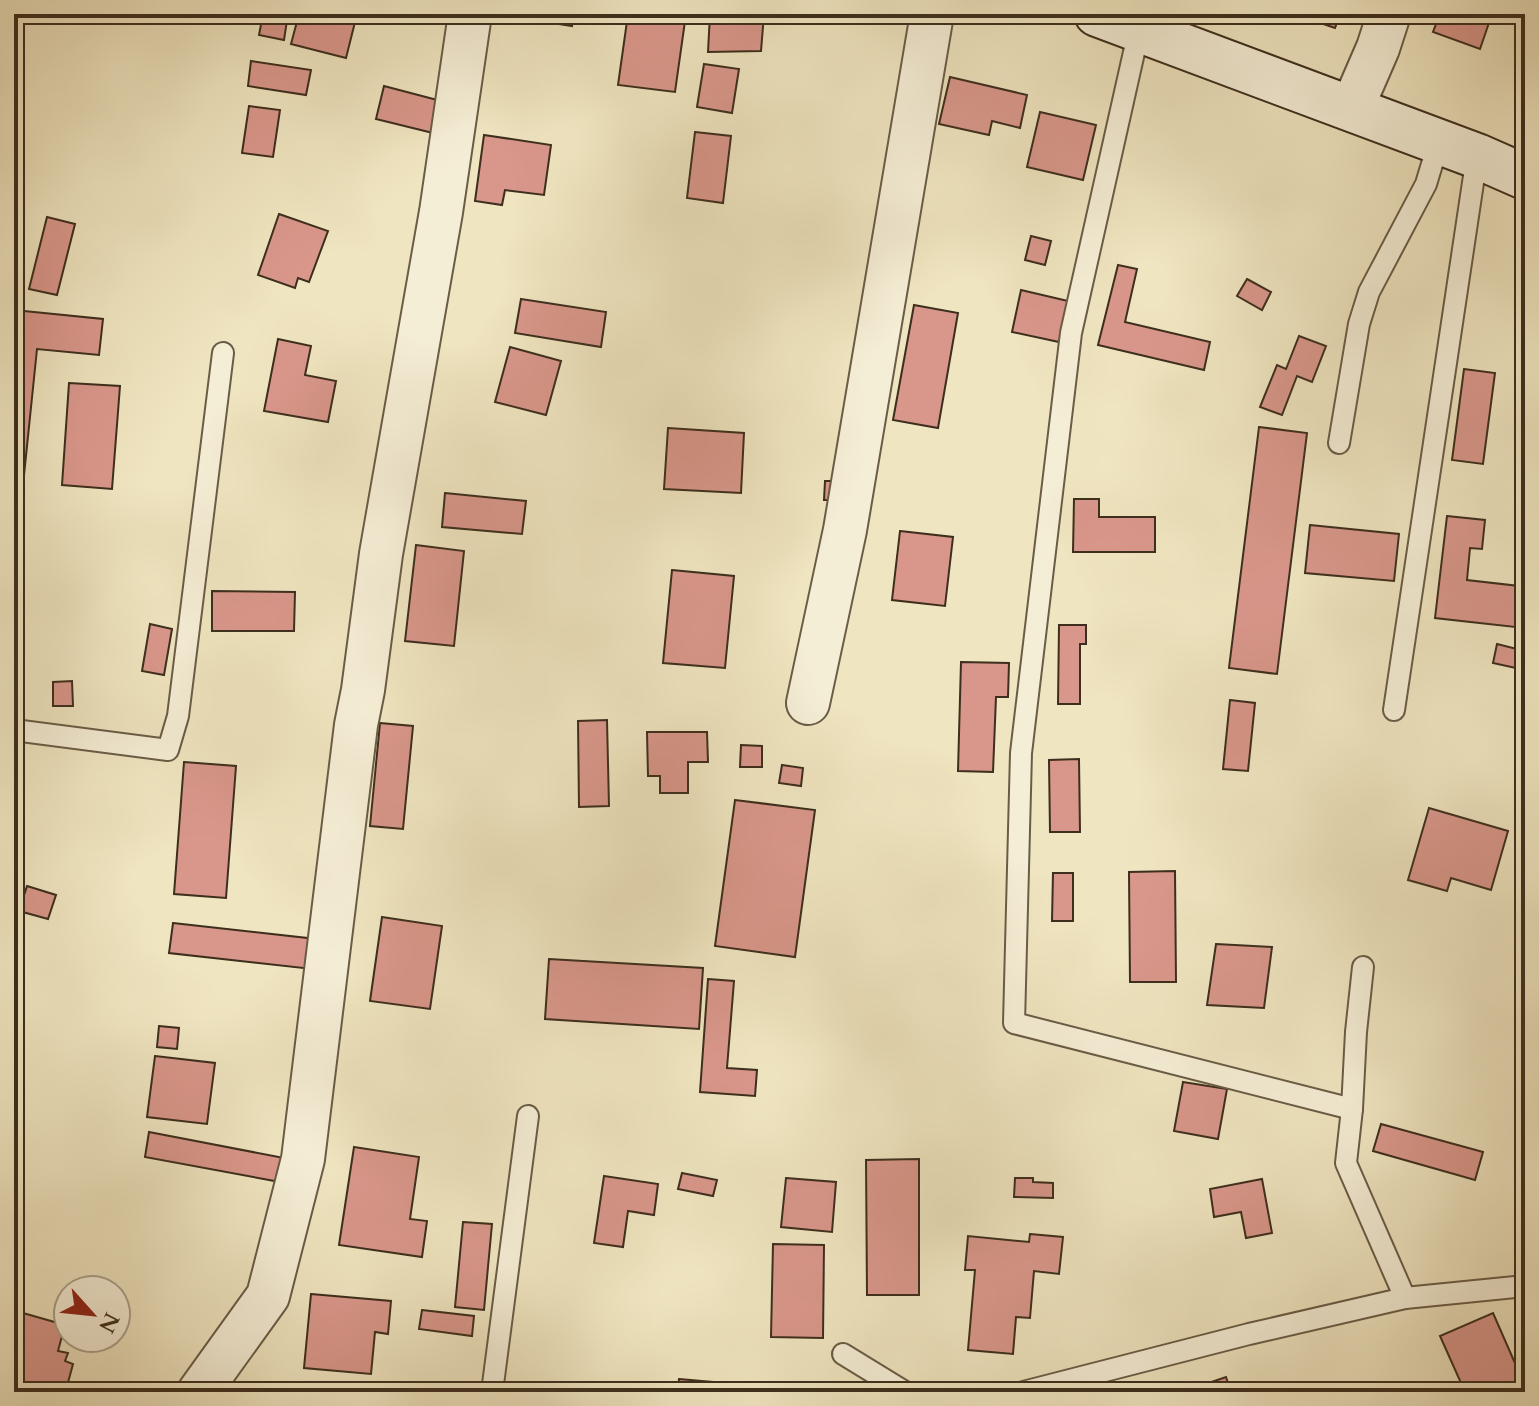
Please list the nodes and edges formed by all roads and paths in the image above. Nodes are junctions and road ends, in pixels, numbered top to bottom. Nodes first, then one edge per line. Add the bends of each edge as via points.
1 (470, 14) edge
2 (932, 14) edge
3 (1097, 14) edge
4 (1389, 14) edge
5 (1139, 30) junction
6 (1352, 108) junction
7 (1458, 149) junction
8 (1525, 177) edge
9 (223, 353) dead end
10 (1339, 443) dead end
11 (808, 703) dead end
12 (1394, 710) dead end
13 (14, 730) edge
14 (1363, 967) dead end
15 (1352, 1109) junction
16 (528, 1116) dead end
17 (1525, 1286) edge
18 (1405, 1298) junction
19 (843, 1354) dead end
20 (199, 1392) edge
21 (492, 1392) edge
22 (905, 1392) edge
23 (1023, 1392) edge

1 - 20 street via 356,725 303,1159 268,1296
2 - 11 street via 845,530
3 - 5 main road
4 - 6 street
5 - 6 main road
5 - 15 lane via 1071,333 1021,753 1014,1023
6 - 7 main road
7 - 8 main road
7 - 10 lane via 1426,184 1369,292
7 - 12 lane
9 - 13 lane via 178,716 168,750
14 - 15 lane
15 - 18 lane via 1346,1163
16 - 21 lane
17 - 18 lane
18 - 23 lane
19 - 22 lane

